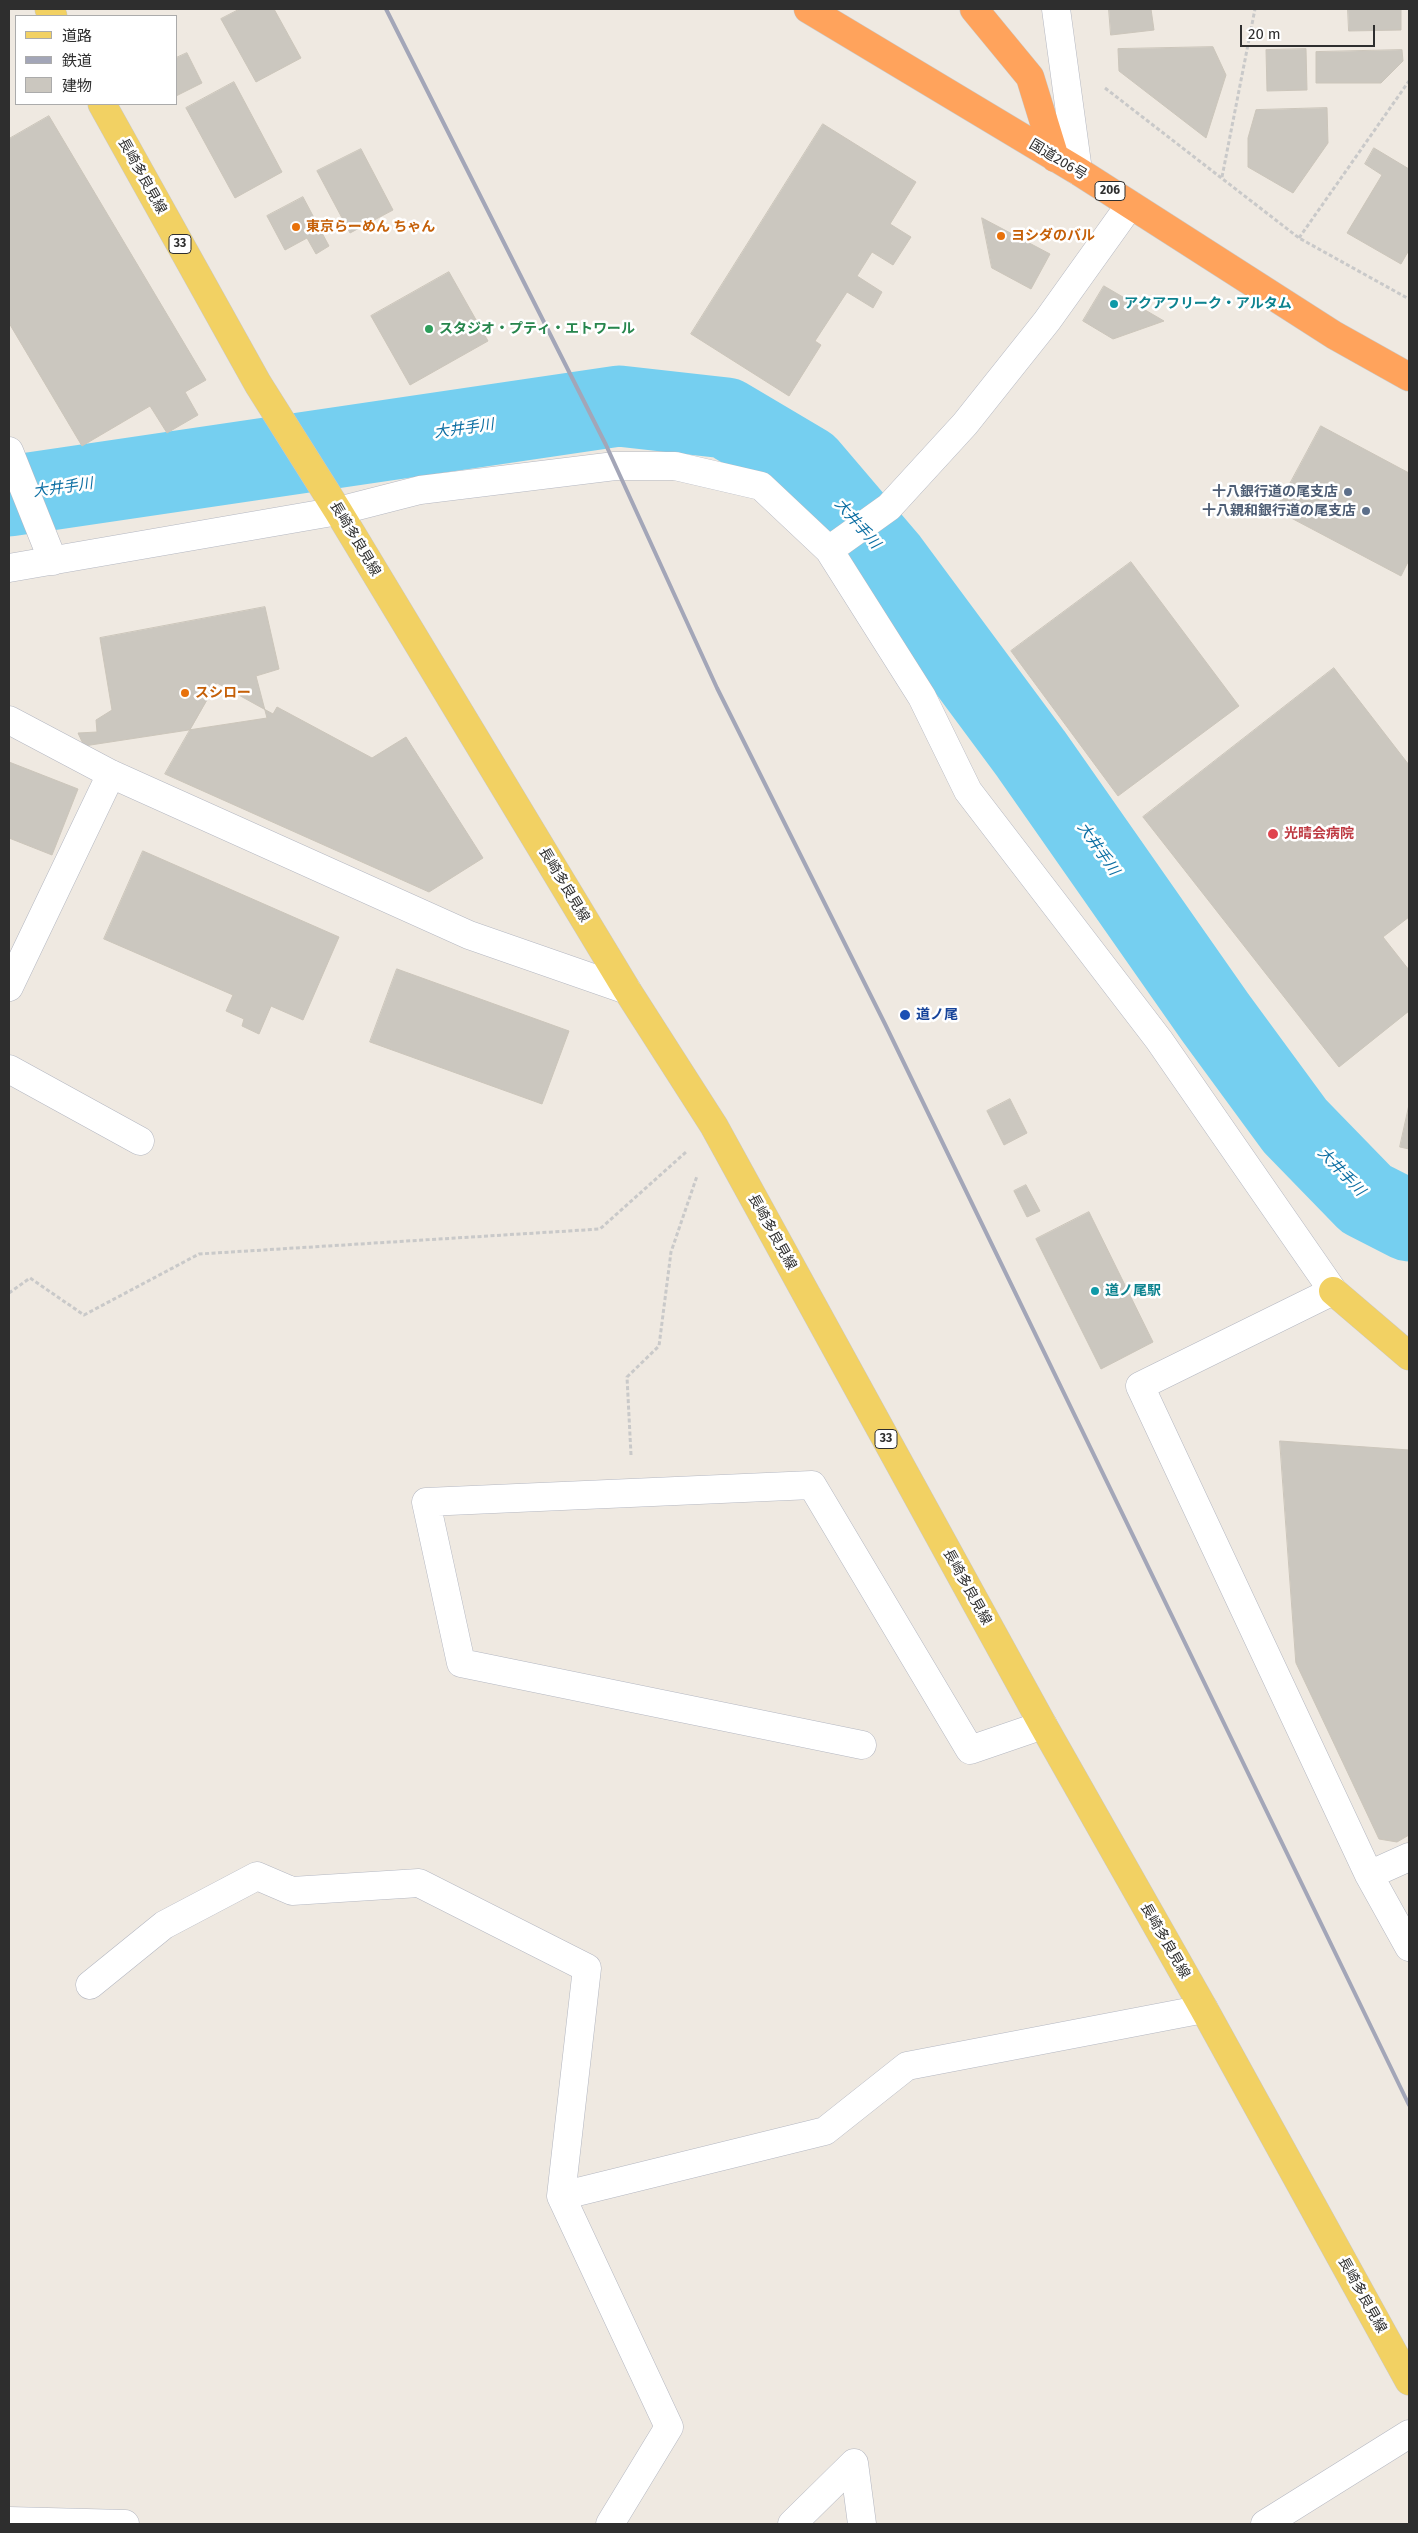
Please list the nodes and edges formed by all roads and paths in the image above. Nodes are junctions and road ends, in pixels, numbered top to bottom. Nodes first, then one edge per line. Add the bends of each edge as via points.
1 (808, 9) edge
2 (974, 9) edge
3 (1056, 9) edge
4 (1255, 9) edge
5 (1062, 54) junction
6 (1409, 80) edge
7 (103, 105) edge
8 (1066, 165) junction
9 (1222, 178) junction
10 (1130, 204) junction
11 (1299, 238) junction
12 (1409, 299) edge
13 (1409, 377) edge
14 (9, 451) edge
15 (338, 511) junction
16 (835, 545) junction
17 (52, 559) junction
18 (9, 568) edge
19 (9, 720) edge
20 (111, 774) junction
21 (9, 987) edge
22 (627, 990) junction
23 (9, 1069) edge
24 (714, 1126) junction
25 (140, 1141) dead end
26 (1333, 1291) junction
27 (9, 1293) edge
28 (1409, 1356) edge
29 (633, 1493) junction
30 (1043, 1725) junction
31 (862, 1745) dead end
32 (1409, 1857) edge
33 (1369, 1875) junction
34 (1409, 1947) edge
35 (90, 1985) dead end
36 (1204, 2009) junction
37 (561, 2196) junction
38 (1409, 2381) edge
39 (1409, 2434) edge
40 (9, 2521) edge
41 (125, 2524) edge
42 (610, 2524) edge
43 (792, 2524) edge
44 (862, 2524) edge
45 (1265, 2524) edge

1 - 8 highway, 国道206号 / 206
2 - 8 highway via 1030,77
3 - 5 street
4 - 9 path
5 - 8 street
5 - 9 path
6 - 11 path
7 - 15 main road, 長崎多良見線 / 33 via 258,384
8 - 10 highway, 国道206号 / 206
9 - 11 path
10 - 13 highway, 国道206号 / 206 via 1334,335
10 - 16 street via 1047,321 971,417 890,507
11 - 12 path
14 - 17 street
15 - 16 street via 420,490 615,466 675,466 761,486
15 - 17 street
15 - 22 main road, 長崎多良見線 / 33
16 - 26 street via 922,697 968,791 1159,1040
17 - 18 street
19 - 20 street
20 - 21 street
20 - 22 street via 469,935
22 - 24 main road, 長崎多良見線 / 33
23 - 25 street
24 - 27 path via 600,1229 199,1254 84,1315 30,1278
24 - 29 path via 671,1252 659,1346 627,1377
24 - 30 main road, 長崎多良見線 / 33
26 - 28 main road
26 - 33 street via 1140,1386
29 - 30 street via 812,1485 970,1750
29 - 31 street via 426,1502 461,1663
30 - 36 main road, 長崎多良見線 / 33
32 - 33 street
33 - 34 street
35 - 37 street via 164,1926 257,1876 292,1892 418,1883 587,1968
36 - 37 street via 907,2066 825,2131
36 - 38 main road, 長崎多良見線 / 33
37 - 42 street via 668,2427
39 - 45 street
40 - 41 street
43 - 44 street via 854,2463

